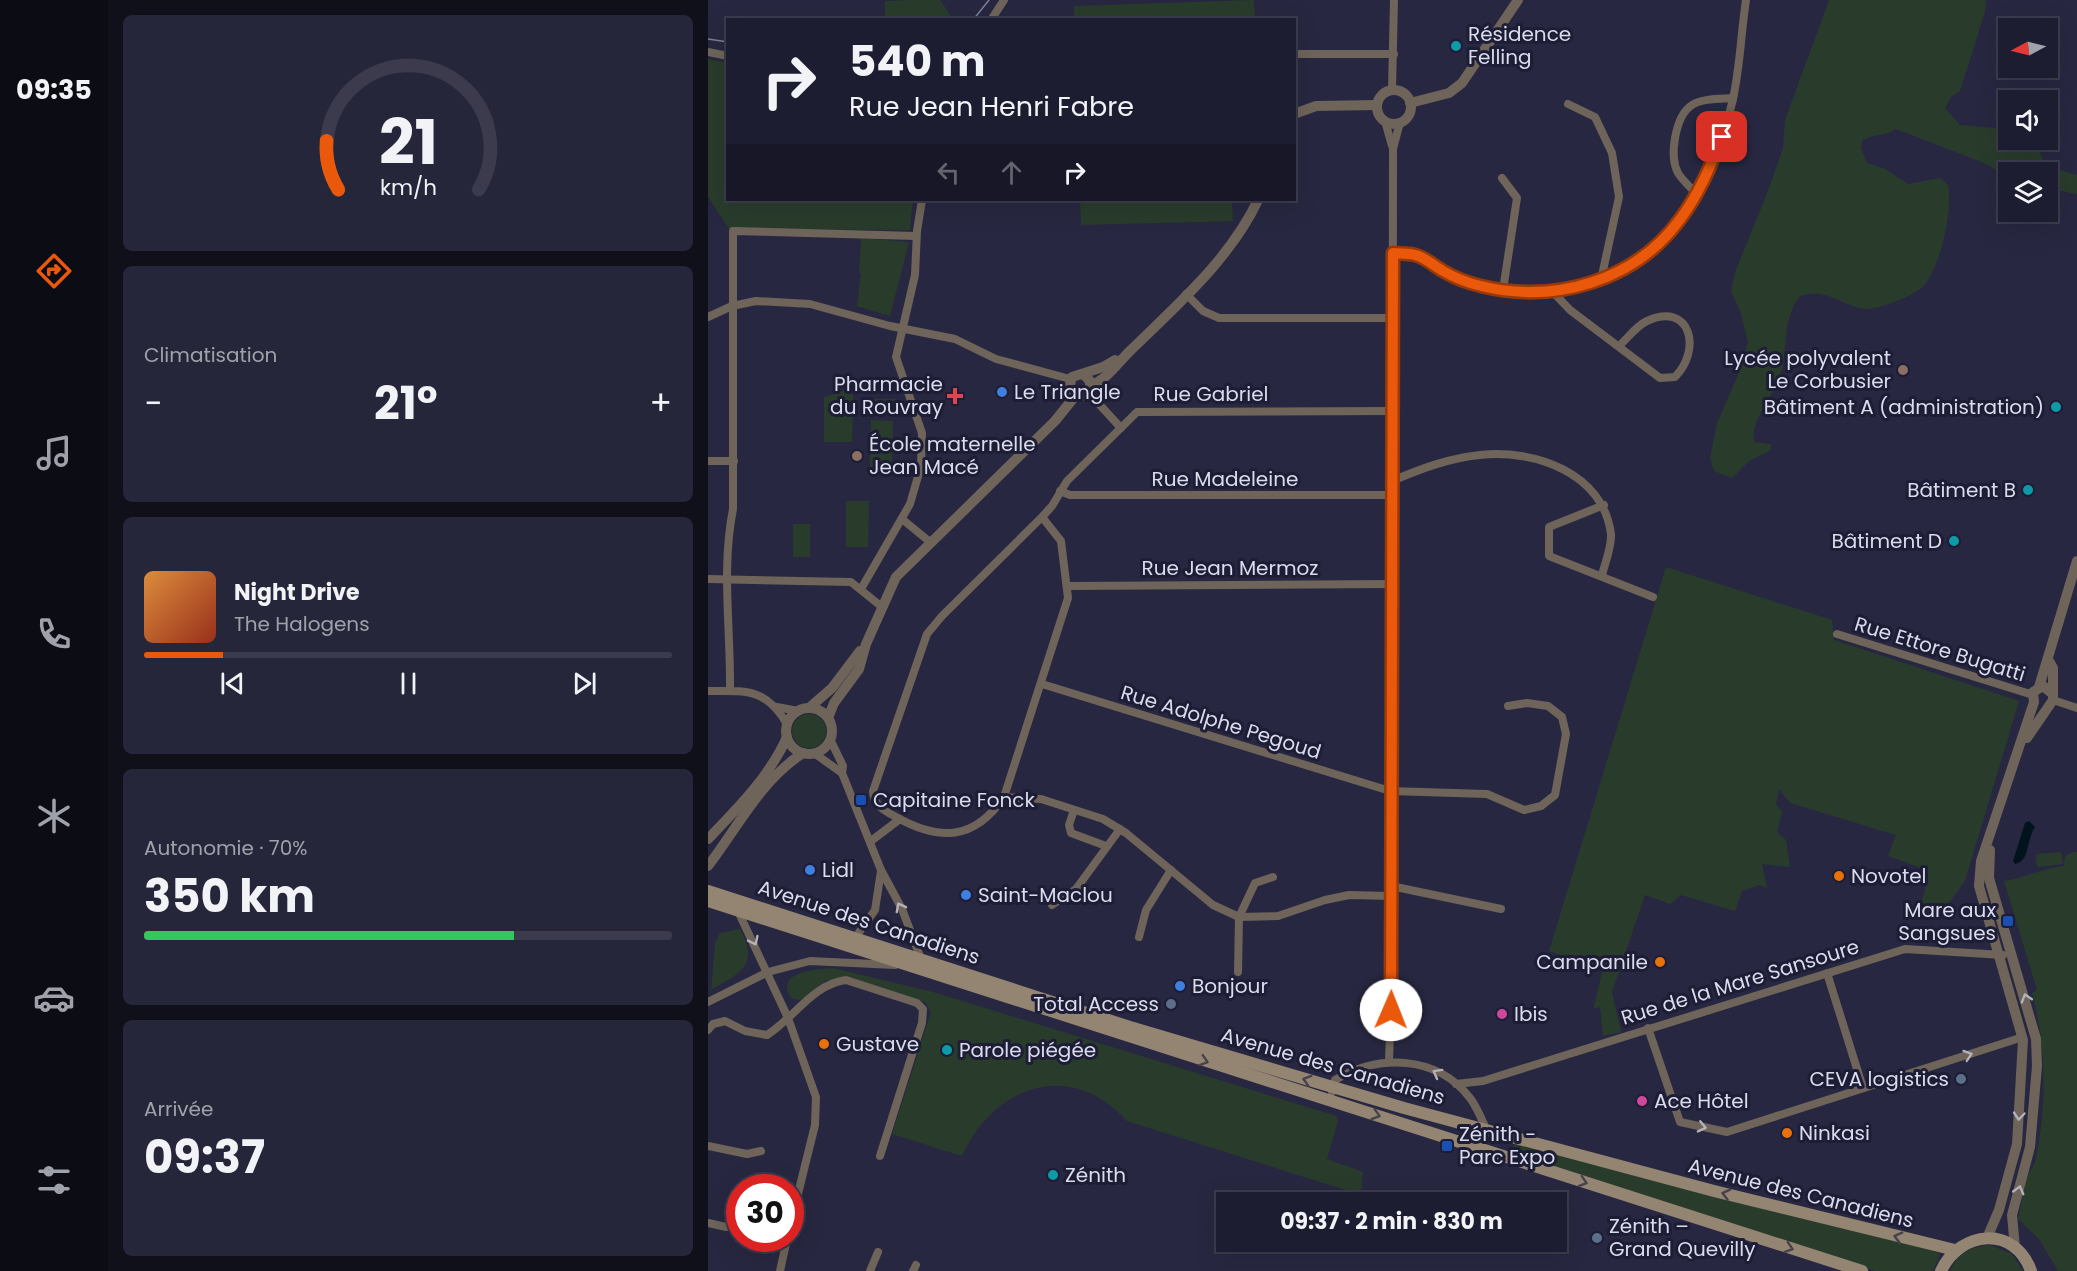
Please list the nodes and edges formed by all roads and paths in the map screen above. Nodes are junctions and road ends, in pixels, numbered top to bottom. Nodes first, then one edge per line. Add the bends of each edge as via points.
1 (1004, 0) edge
2 (1394, 0) edge
3 (1518, 0) edge
4 (1746, 0) edge
5 (992, 18) edge
6 (708, 52) edge
7 (1296, 54) edge
8 (1394, 54) junction
9 (726, 56) edge
10 (1392, 90) junction
11 (1733, 98) junction
12 (1410, 103) junction
13 (1568, 104) dead end
14 (1377, 105) junction
15 (1296, 113) edge
16 (1385, 121) junction
17 (1400, 122) junction
18 (1393, 149) junction
19 (1502, 178) dead end
20 (1697, 194) junction
21 (922, 201) edge
22 (1257, 201) edge
23 (916, 236) junction
24 (1393, 253) junction
25 (1601, 280) junction
26 (1503, 290) junction
27 (1553, 292) junction
28 (1186, 294) junction
29 (732, 306) junction
30 (708, 317) edge
31 (1392, 318) junction
32 (901, 328) junction
33 (1619, 346) junction
34 (1128, 352) junction
35 (1083, 374) junction
36 (1070, 380) junction
37 (1089, 389) junction
38 (1076, 395) junction
39 (1392, 411) junction
40 (1121, 428) junction
41 (708, 461) edge
42 (734, 461) junction
43 (1392, 481) junction
44 (1060, 492) junction
45 (1392, 495) junction
46 (1604, 505) junction
47 (1042, 518) junction
48 (902, 519) junction
49 (930, 542) junction
50 (2077, 561) edge
51 (1602, 575) junction
52 (708, 579) edge
53 (728, 579) junction
54 (1391, 584) junction
55 (1068, 586) junction
56 (861, 589) junction
57 (1653, 597) dead end
58 (879, 605) junction
59 (1838, 634) dead end
60 (866, 644) junction
61 (2049, 661) junction
62 (1042, 684) junction
63 (708, 690) edge
64 (730, 691) junction
65 (2035, 695) junction
66 (2051, 700) junction
67 (1508, 706) dead end
68 (777, 707) junction
69 (809, 708) junction
70 (2077, 708) edge
71 (798, 711) junction
72 (828, 718) junction
73 (787, 724) junction
74 (787, 737) junction
75 (830, 739) junction
76 (2018, 751) junction
77 (808, 753) junction
78 (842, 773) junction
79 (1390, 791) junction
80 (1004, 797) junction
81 (1074, 810) junction
82 (900, 819) junction
83 (1120, 830) junction
84 (1991, 833) junction
85 (708, 839) edge
86 (871, 841) junction
87 (1106, 846) junction
88 (708, 866) edge
89 (881, 870) junction
90 (1172, 870) junction
91 (1273, 877) dead end
92 (1391, 886) junction
93 (708, 891) edge
94 (1392, 896) junction
95 (708, 901) edge
96 (1052, 905) dead end
97 (1502, 909) dead end
98 (738, 911) junction
99 (1239, 917) junction
100 (1139, 937) dead end
101 (855, 938) junction
102 (2012, 953) junction
103 (2000, 956) junction
104 (921, 959) junction
105 (908, 966) junction
106 (768, 972) junction
107 (1238, 972) dead end
108 (1827, 973) junction
109 (708, 1002) edge
110 (788, 1018) junction
111 (1648, 1028) junction
112 (708, 1030) edge
113 (2023, 1037) junction
114 (1389, 1061) junction
115 (1483, 1081) junction
116 (1456, 1084) junction
117 (1333, 1087) junction
118 (1863, 1088) junction
119 (1472, 1100) junction
120 (1330, 1101) junction
121 (1487, 1131) junction
122 (708, 1146) edge
123 (761, 1151) dead end
124 (880, 1156) dead end
125 (802, 1174) edge
126 (708, 1223) edge
127 (726, 1227) edge
128 (1987, 1238) junction
129 (2016, 1248) junction
130 (1955, 1250) junction
131 (784, 1252) edge
132 (878, 1252) dead end
133 (780, 1271) edge
134 (870, 1271) edge
135 (1862, 1271) edge
136 (1941, 1271) edge
137 (2031, 1271) edge

1 - 5 street
2 - 8 street
3 - 12 street via 1462,83 1449,93
4 - 11 street
6 - 9 street
7 - 8 street
8 - 10 street
10 - 12 street via 1406,95
10 - 14 street via 1380,97
11 - 20 street via 1722,137
11 - 20 street via 1698,102 1685,110 1681,118 1676,167
12 - 17 street via 1409,114
13 - 25 street via 1595,117 1612,153 1619,197
14 - 15 street via 1316,106
14 - 16 street via 1379,116
16 - 17 street
16 - 18 street
17 - 18 street
18 - 24 street
19 - 26 street via 1517,198
20 - 25 street via 1675,227 1650,252
21 - 23 street
22 - 28 street via 1223,255
23 - 29 street via 733,231
23 - 32 street via 915,275
24 - 26 street via 1417,255 1466,282
24 - 31 street
25 - 27 street
26 - 27 street
27 - 33 street via 1570,310
28 - 31 street via 1203,311 1219,318
28 - 34 street
29 - 30 street
29 - 32 street via 756,301 810,304
29 - 42 street
31 - 39 street
32 - 36 street via 955,339 996,359
32 - 48 street via 896,357 917,413 923,452 915,492
33 - 33 street via 1660,378 1675,377 1684,368 1691,340 1688,328 1680,320 1667,317 1640,325
34 - 35 street via 1103,368
34 - 37 street
35 - 36 street
35 - 37 street via 1088,378
36 - 38 street via 1069,388
37 - 38 street
37 - 40 street
38 - 49 street via 1055,421
39 - 40 street, Rue Gabriel via 1146,410 1137,412
39 - 43 street
40 - 44 street, Rue Gabriel
41 - 42 street
42 - 53 street
43 - 45 street
43 - 46 street via 1429,465 1481,455 1522,457 1555,464 1586,483
44 - 45 street, Rue Madeleine
44 - 47 street, Rue Gabriel
45 - 54 street
46 - 51 street via 1611,537
46 - 51 street via 1549,527 1549,556
47 - 55 street via 1061,541
47 - 82 street, Rue Gabriel via 927,634 873,791 874,800 883,810
48 - 49 street
48 - 56 street
49 - 58 street via 896,577
50 - 61 street
51 - 57 street
52 - 53 street
53 - 56 street via 851,582
53 - 64 street
54 - 55 street, Rue Jean Mermoz
54 - 79 street
55 - 62 street via 1064,616
56 - 58 street
58 - 60 street
59 - 65 street, Rue Ettore Bugatti
60 - 69 street via 832,688
60 - 72 street via 859,669
61 - 65 street
61 - 66 street via 2053,668
62 - 79 street, Rue Adolphe Pegoud
62 - 80 street
63 - 64 street
64 - 68 street via 755,693
65 - 66 street via 2040,707
65 - 66 street via 2048,688
65 - 76 street
66 - 70 street
66 - 76 street
67 - 79 street, Rue Adolphe Pegoud via 1548,706 1562,717 1566,734 1555,795 1541,806 1524,810 1487,794
68 - 71 street
68 - 73 street
69 - 71 street
69 - 72 street
71 - 73 street
72 - 75 street
73 - 74 street
74 - 77 street via 792,747
74 - 85 street via 760,779
75 - 77 street via 824,748
75 - 78 street via 843,766
76 - 84 street
77 - 78 street
77 - 88 street via 784,764
78 - 86 street
79 - 92 street
80 - 81 street via 1041,800
80 - 82 street via 988,817 969,829 946,834 918,829
81 - 83 street via 1103,819
81 - 87 street via 1071,832
82 - 86 street
83 - 87 street
83 - 90 street
84 - 102 street via 1989,878
84 - 103 street via 1981,861 1979,886
86 - 89 street
87 - 96 street via 1076,889
89 - 101 street via 874,910
104 -> 89 street via 902,909
90 - 99 street via 1214,905
90 - 100 street via 1146,910
91 - 99 street via 1254,883
92 - 94 street
92 - 97 street
93 - 101 main road, Avenue des Canadiens
94 - 99 street via 1349,896 1278,916
94 - 114 street
95 - 98 main road, Avenue des Canadiens
98 - 105 main road, Avenue des Canadiens
98 -> 106 street
99 - 107 street
101 - 104 main road, Avenue des Canadiens
102 - 103 street, Rue de la Mare Sansoure
129 -> 102 street via 2012,1215 2030,1147 2037,1039
103 - 108 street, Rue de la Mare Sansoure via 1905,948
103 - 113 street
117 -> 104 main road, Avenue des Canadiens
105 - 106 street via 810,962
105 -> 120 main road, Avenue des Canadiens
106 - 109 street
106 - 110 street
108 - 111 street, Rue de la Mare Sansoure
108 - 118 street
110 - 112 street via 767,1035 744,1031 725,1021
110 - 124 street via 822,987 846,980 917,1003 923,1009
110 - 125 street via 813,1085 816,1110
111 - 115 street, Rue de la Mare Sansoure
111 -> 118 street via 1680,1122 1727,1132
118 -> 113 street
113 -> 128 street via 2017,1144
116 -> 114 street via 1425,1066
114 - 117 street via 1352,1070 1335,1080
115 - 116 street, Rue de la Mare Sansoure
115 - 119 street
116 - 119 street
117 - 120 street
117 - 121 main road, Avenue des Canadiens
119 - 121 street
120 -> 135 main road, Avenue des Canadiens
130 -> 121 main road, Avenue des Canadiens
122 - 123 street via 747,1154
126 - 127 street
128 - 129 main road
128 - 130 main road via 1964,1243
129 - 137 main road
130 - 136 main road
131 - 133 street
132 - 134 street

